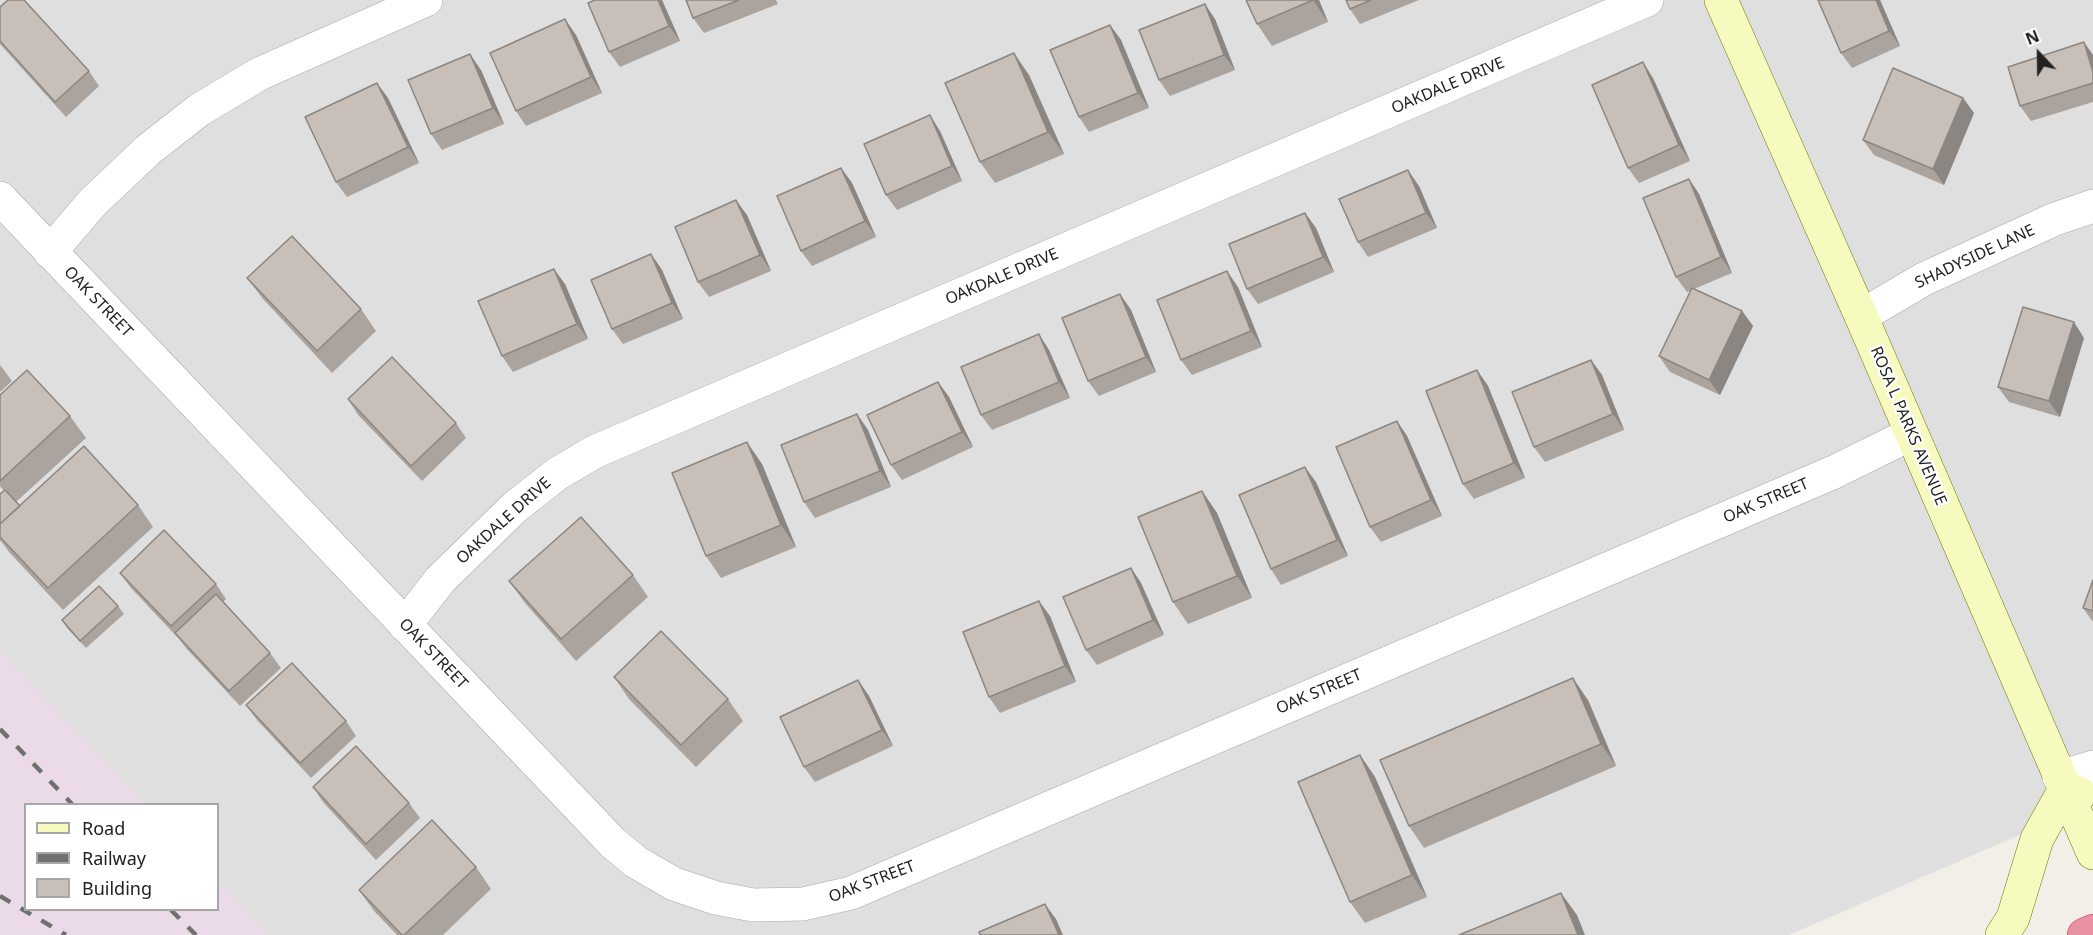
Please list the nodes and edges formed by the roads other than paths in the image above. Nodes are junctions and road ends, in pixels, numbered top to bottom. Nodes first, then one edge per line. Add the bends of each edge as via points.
1 (426, 0) edge
2 (1647, 0) edge
3 (1721, 0) edge
4 (0, 198) edge
5 (2093, 206) edge
6 (50, 252) junction
7 (1861, 316) junction
8 (1911, 434) junction
9 (405, 625) junction
10 (2093, 767) edge
11 (2072, 788) edge
12 (2093, 853) edge
13 (2093, 931) edge
14 (2002, 935) edge
15 (2084, 935) edge

1 - 6 street via 259,74 199,110 148,150 93,202
2 - 9 street, OAKDALE DRIVE via 594,452 557,474 515,507 440,580
3 - 7 street, ROSA L PARKS AVENUE
4 - 6 street, OAK STREET
5 - 7 street, SHADYSIDE LANE via 2055,219 1924,279
6 - 9 street, OAK STREET
7 - 8 street, ROSA L PARKS AVENUE
8 - 9 street, OAK STREET via 1812,481 851,892 803,904 753,905 716,898 674,884 636,862 612,842
8 - 11 street, ROSA L PARKS AVENUE
10 - 11 street
11 - 12 street, ROSA L PARKS AVENUE
11 - 14 street via 2037,839 2013,918
13 - 15 highway

